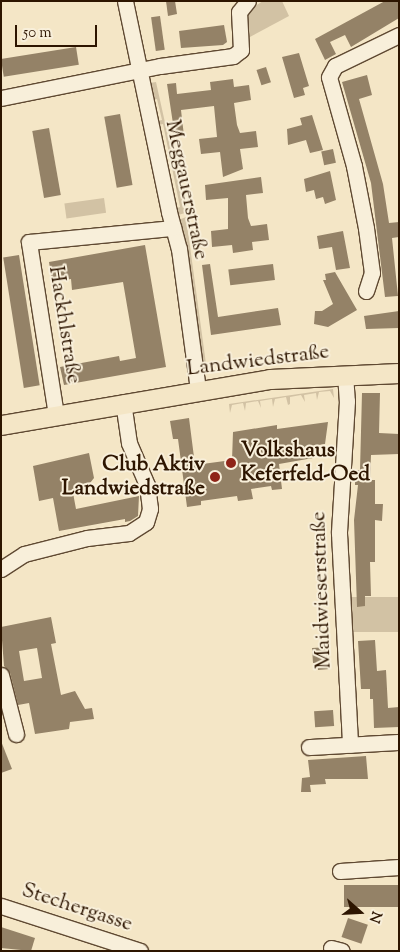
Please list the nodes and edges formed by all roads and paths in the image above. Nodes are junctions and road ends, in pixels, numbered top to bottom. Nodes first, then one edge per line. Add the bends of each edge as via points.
1 (125, 1) edge
2 (248, 1) edge
3 (399, 35) edge
4 (141, 71) junction
5 (1, 98) edge
6 (173, 228) junction
7 (366, 291) dead end
8 (399, 373) edge
9 (345, 374) junction
10 (198, 389) junction
11 (123, 402) junction
12 (56, 415) junction
13 (1, 425) edge
14 (1, 569) edge
15 (1, 676) edge
16 (16, 734) dead end
17 (399, 742) edge
18 (350, 744) junction
19 (309, 747) dead end
20 (399, 867) edge
21 (340, 871) dead end
22 (1, 906) edge
23 (140, 951) edge

1 - 4 street, Meggauerstraße
2 - 4 street via 239,12 242,45 237,54
3 - 7 street via 335,66 330,77 365,220 372,273
4 - 5 street
4 - 6 street, Meggauerstraße
6 - 10 street, Meggauerstraße via 179,249
6 - 12 street, Hackhlstraße via 29,242
8 - 9 main road, Landwiedstraße
9 - 10 main road, Landwiedstraße via 297,376
9 - 18 street, Maidwieserstraße via 347,402 339,533
10 - 11 main road, Landwiedstraße
11 - 12 main road, Landwiedstraße
11 - 14 street via 129,443 146,479 150,497 146,522 129,533 87,538 24,554
12 - 13 main road, Landwiedstraße
15 - 16 street
17 - 18 street
18 - 19 street
20 - 21 street
22 - 23 street, Stechergasse

